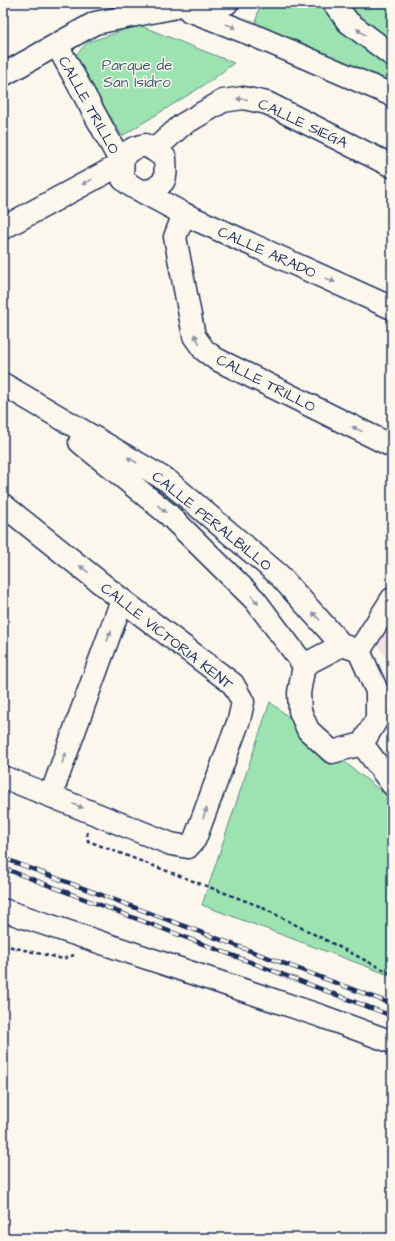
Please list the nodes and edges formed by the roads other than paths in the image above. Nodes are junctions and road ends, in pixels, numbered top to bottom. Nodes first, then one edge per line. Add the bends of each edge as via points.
1 (104, 3) edge
2 (227, 3) edge
3 (334, 3) edge
4 (169, 6) edge
5 (194, 12) junction
6 (95, 23) junction
7 (57, 45) junction
8 (392, 55) edge
9 (3, 75) edge
10 (392, 95) edge
11 (154, 150) junction
12 (392, 166) edge
13 (122, 168) junction
14 (143, 192) junction
15 (184, 214) junction
16 (3, 228) edge
17 (392, 308) edge
18 (3, 384) edge
19 (23, 396) junction
20 (392, 446) edge
21 (3, 505) edge
22 (392, 599) edge
23 (122, 600) junction
24 (351, 648) junction
25 (304, 665) junction
26 (385, 720) edge
27 (362, 744) junction
28 (3, 777) edge
29 (392, 784) edge
30 (51, 795) junction
31 (3, 910) edge
32 (392, 1042) edge

1 - 6 street
2 - 5 street
8 -> 3 street via 348,22
4 - 5 street
4 - 6 street
5 -> 10 street
6 - 7 street
7 - 9 street
7 - 13 street, CALLE TRILLO
12 -> 11 street, CALLE SIEGA via 267,103 243,98 222,101 182,125
11 - 13 street via 145,145 132,149 124,156
11 - 14 street via 165,158 164,181 155,188
13 - 14 street via 123,179 133,188
13 -> 16 street via 112,169
14 - 15 street, CALLE ARADO
15 -> 17 street, CALLE ARADO
20 -> 15 street, CALLE TRILLO via 216,360 204,350 194,336 175,237
18 - 19 street, CALLE PERALBILLO
24 -> 19 street, CALLE PERALBILLO via 279,575 168,481
19 -> 25 street, CALLE PERALBILLO via 168,514 255,600
23 -> 21 street, CALLE VICTORIA KENT
22 - 24 street
30 -> 23 street
30 -> 23 street, CALLE VICTORIA KENT via 171,844 188,847 195,839 239,720 243,702 233,684
24 - 25 street
24 - 26 street via 377,691
25 - 27 street via 299,693 300,711 308,730 332,752
26 - 27 street
27 - 29 street
28 - 30 street
31 - 32 street

